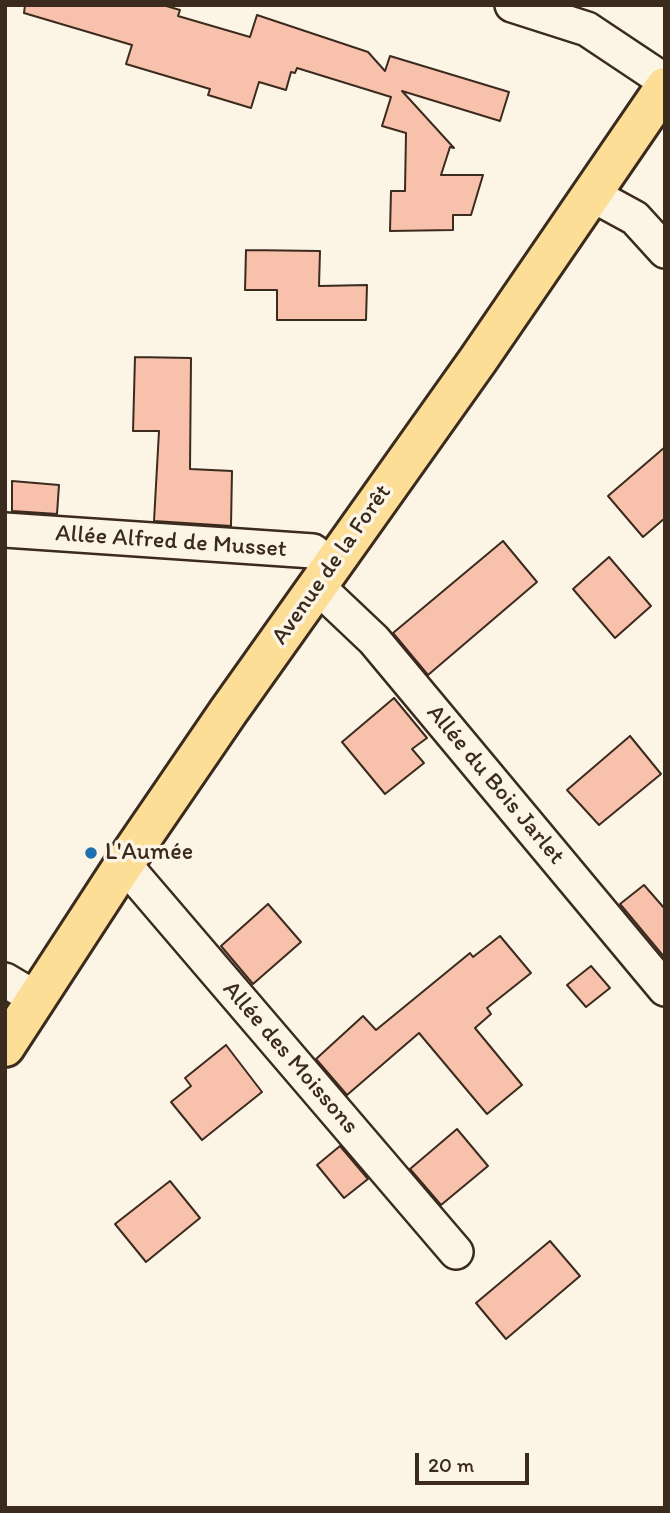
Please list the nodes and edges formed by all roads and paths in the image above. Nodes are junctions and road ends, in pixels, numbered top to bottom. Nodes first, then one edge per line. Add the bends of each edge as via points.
1 (512, 5) edge
2 (665, 81) edge
3 (665, 88) edge
4 (591, 194) junction
5 (665, 251) edge
6 (5, 530) edge
7 (325, 577) junction
8 (124, 864) junction
9 (5, 979) edge
10 (665, 989) edge
11 (37, 999) junction
12 (5, 1047) edge
13 (456, 1252) dead end

1 - 2 street via 587,29
3 - 4 main road, Avenue de la Forêt
4 - 5 street via 635,218
4 - 7 main road, Avenue de la Forêt
6 - 7 street, Allée Alfred de Musset via 313,551
7 - 8 main road, Avenue de la Forêt
7 - 10 street, Allée du Bois Jarlet
8 - 11 main road, Avenue de la Forêt
8 - 13 street, Allée des Moissons
9 - 11 street
11 - 12 main road, Avenue de la Forêt

